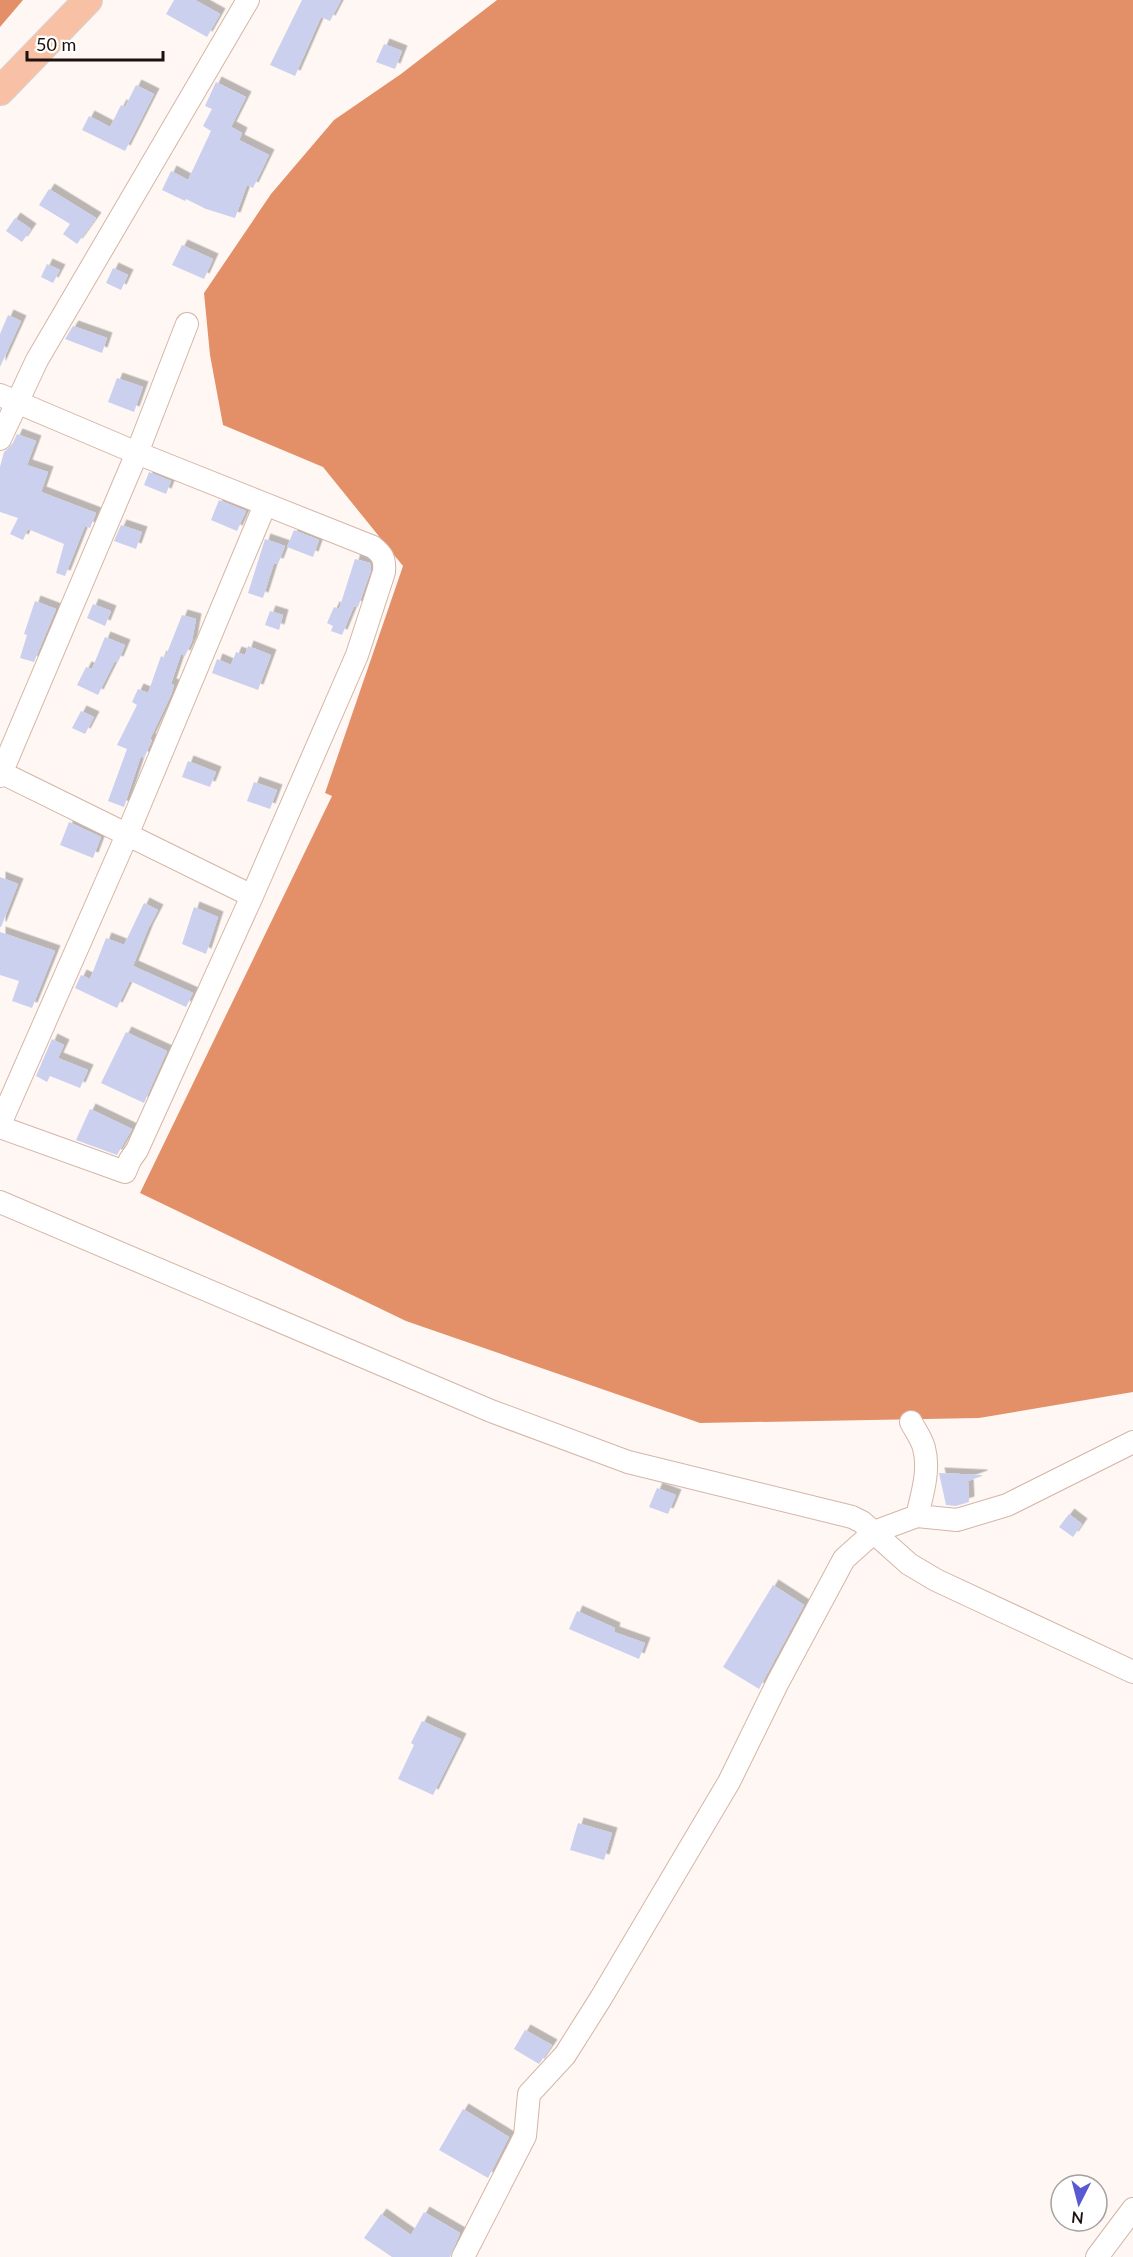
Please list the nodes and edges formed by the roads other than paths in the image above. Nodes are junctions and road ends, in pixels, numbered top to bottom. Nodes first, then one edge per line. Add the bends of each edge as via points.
1 (88, 0) edge
2 (248, 0) edge
3 (0, 91) edge
4 (187, 324) dead end
5 (8, 399) edge
6 (0, 439) edge
7 (137, 453) junction
8 (265, 505) junction
9 (1, 773) edge
10 (127, 835) junction
11 (252, 896) junction
12 (0, 1126) edge
13 (0, 1202) edge
14 (911, 1422) dead end
15 (1133, 1442) edge
16 (917, 1516) junction
17 (874, 1532) junction
18 (1133, 1672) edge
19 (1133, 2210) edge
20 (463, 2257) edge
21 (1097, 2257) edge

1 - 3 main road
2 - 5 street via 37,360
4 - 7 street
5 - 6 street
5 - 7 street
7 - 8 street
7 - 9 street
8 - 10 street
8 - 11 street via 373,547 385,562 357,655
9 - 10 street
10 - 11 street
10 - 12 street
11 - 12 street via 125,1172
13 - 17 street via 491,1412 628,1462 852,1517
14 - 16 street via 924,1446 926,1462
15 - 16 street via 1007,1505 957,1520
16 - 17 street
17 - 18 street via 909,1564 936,1580
17 - 20 street via 844,1559 729,1782 602,1998 565,2055 529,2094 525,2136
19 - 21 street

